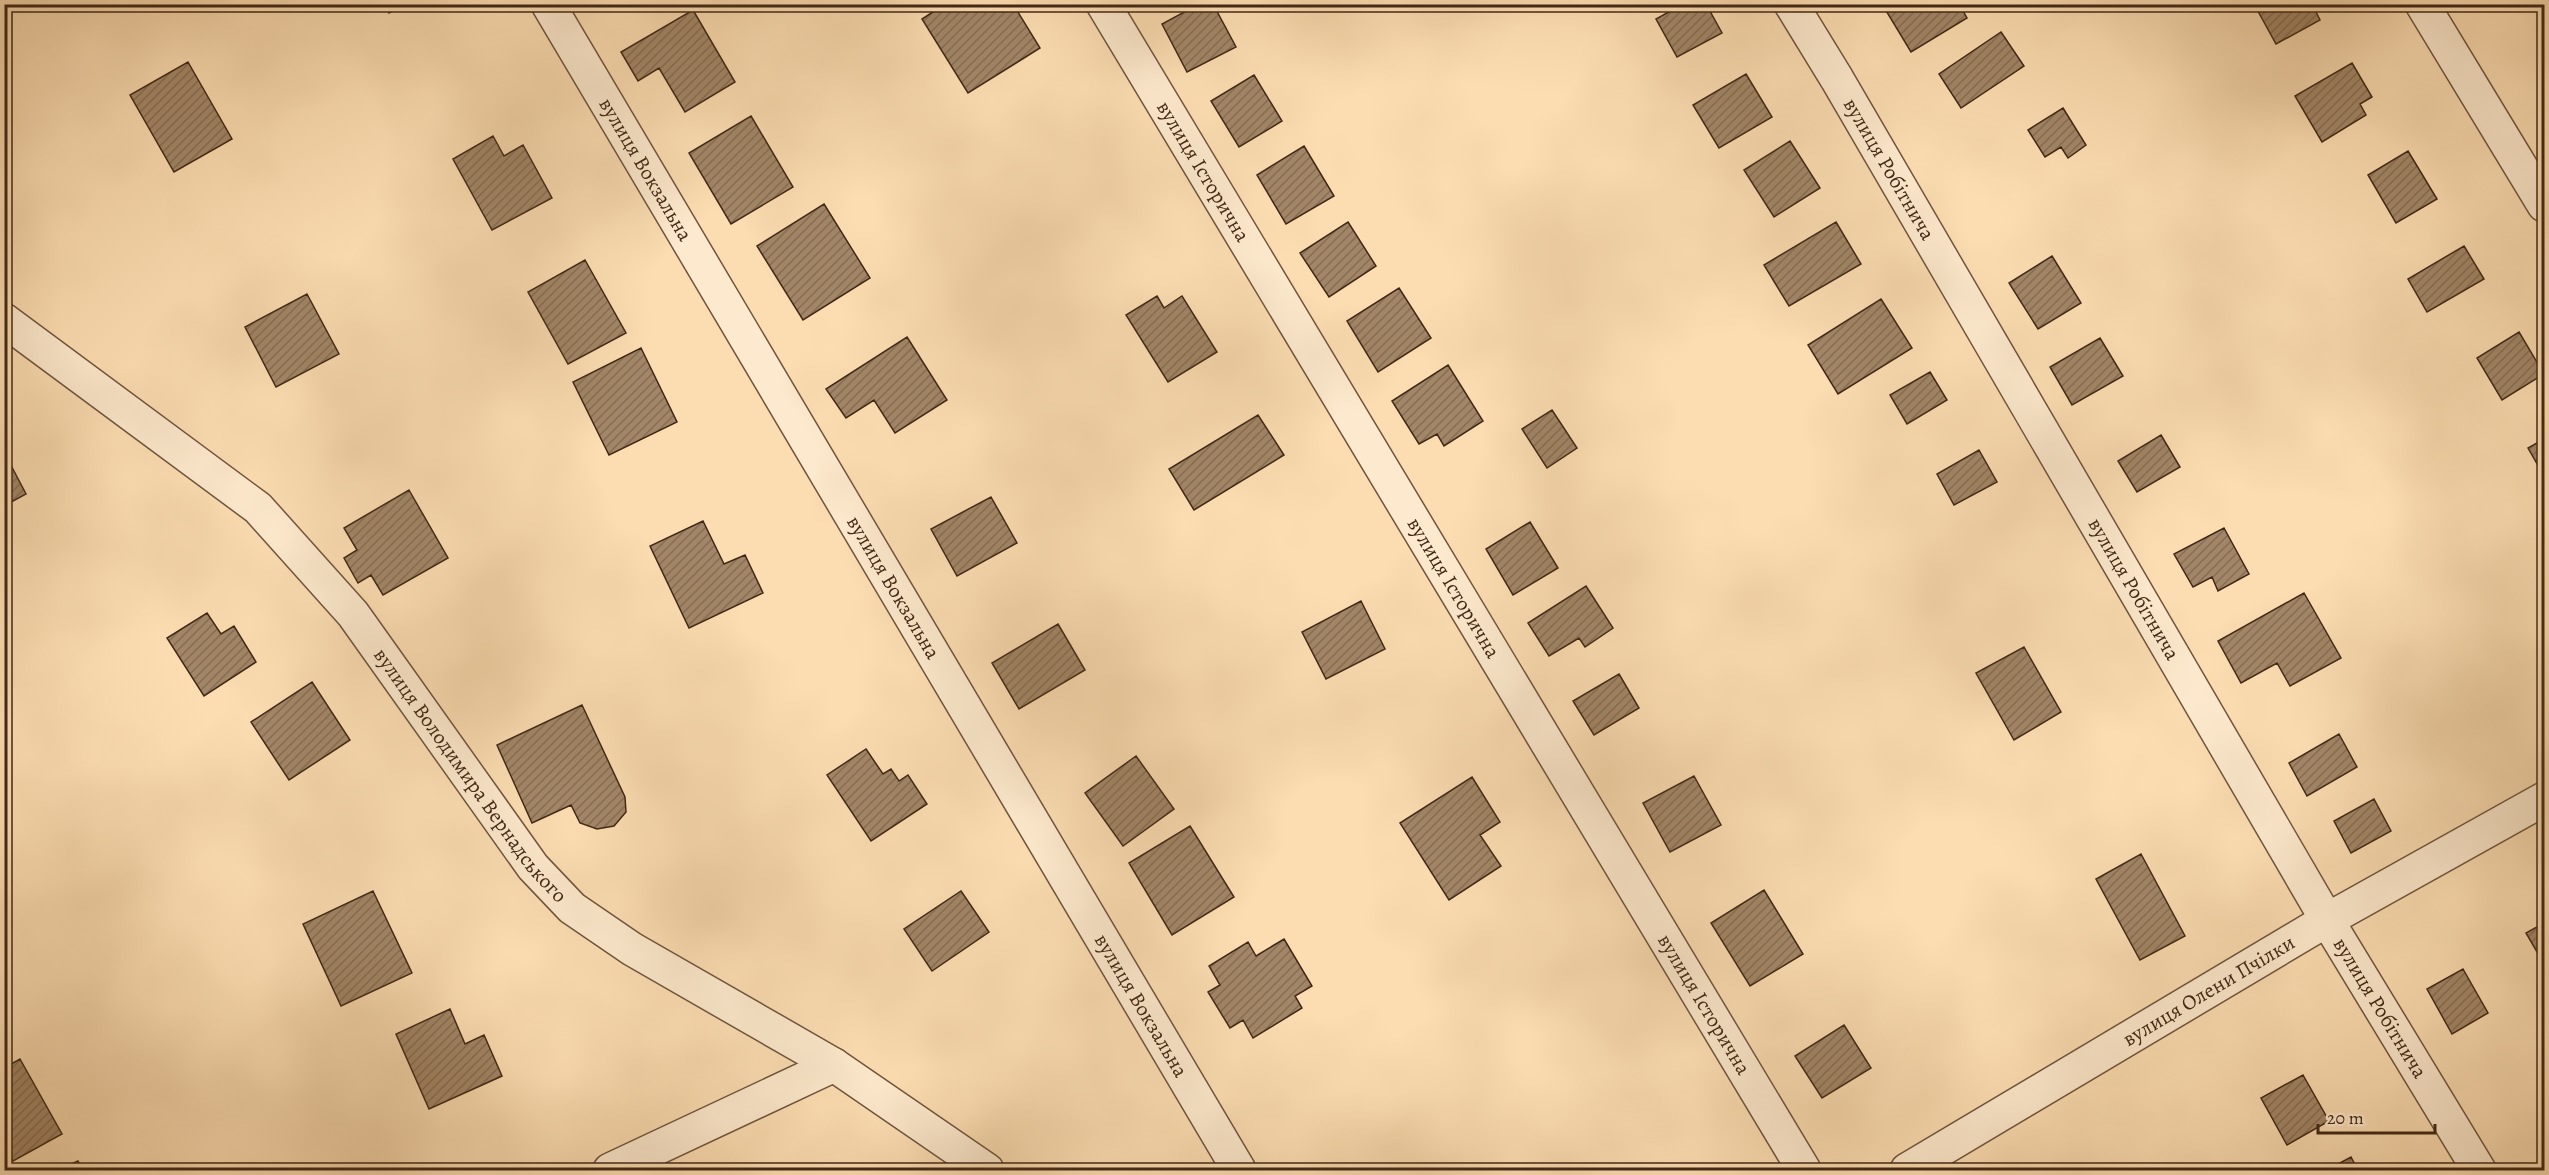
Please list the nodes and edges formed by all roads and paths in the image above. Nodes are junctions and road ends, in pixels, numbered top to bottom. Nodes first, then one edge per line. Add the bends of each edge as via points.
1 (548, 4) edge
2 (1103, 4) edge
3 (1791, 4) edge
4 (2422, 4) edge
5 (2544, 204) edge
6 (4, 320) edge
7 (2544, 799) edge
8 (2327, 920) junction
9 (834, 1065) junction
10 (610, 1170) edge
11 (987, 1170) edge
12 (1239, 1170) edge
13 (1804, 1170) edge
14 (1907, 1170) edge
15 (2479, 1170) edge

1 - 12 street, вулиця Вокзальна
2 - 13 street, вулиця Історична
3 - 8 street, вулиця Робітнича
4 - 5 street
6 - 9 street, вулиця Володимира Вернадського via 258,508 353,614 533,867 572,908 632,949
7 - 8 street, вулиця Олени Пчілки
8 - 14 street, вулиця Олени Пчілки
8 - 15 street, вулиця Робітнича
9 - 10 street
9 - 11 street, вулиця Володимира Вернадського

